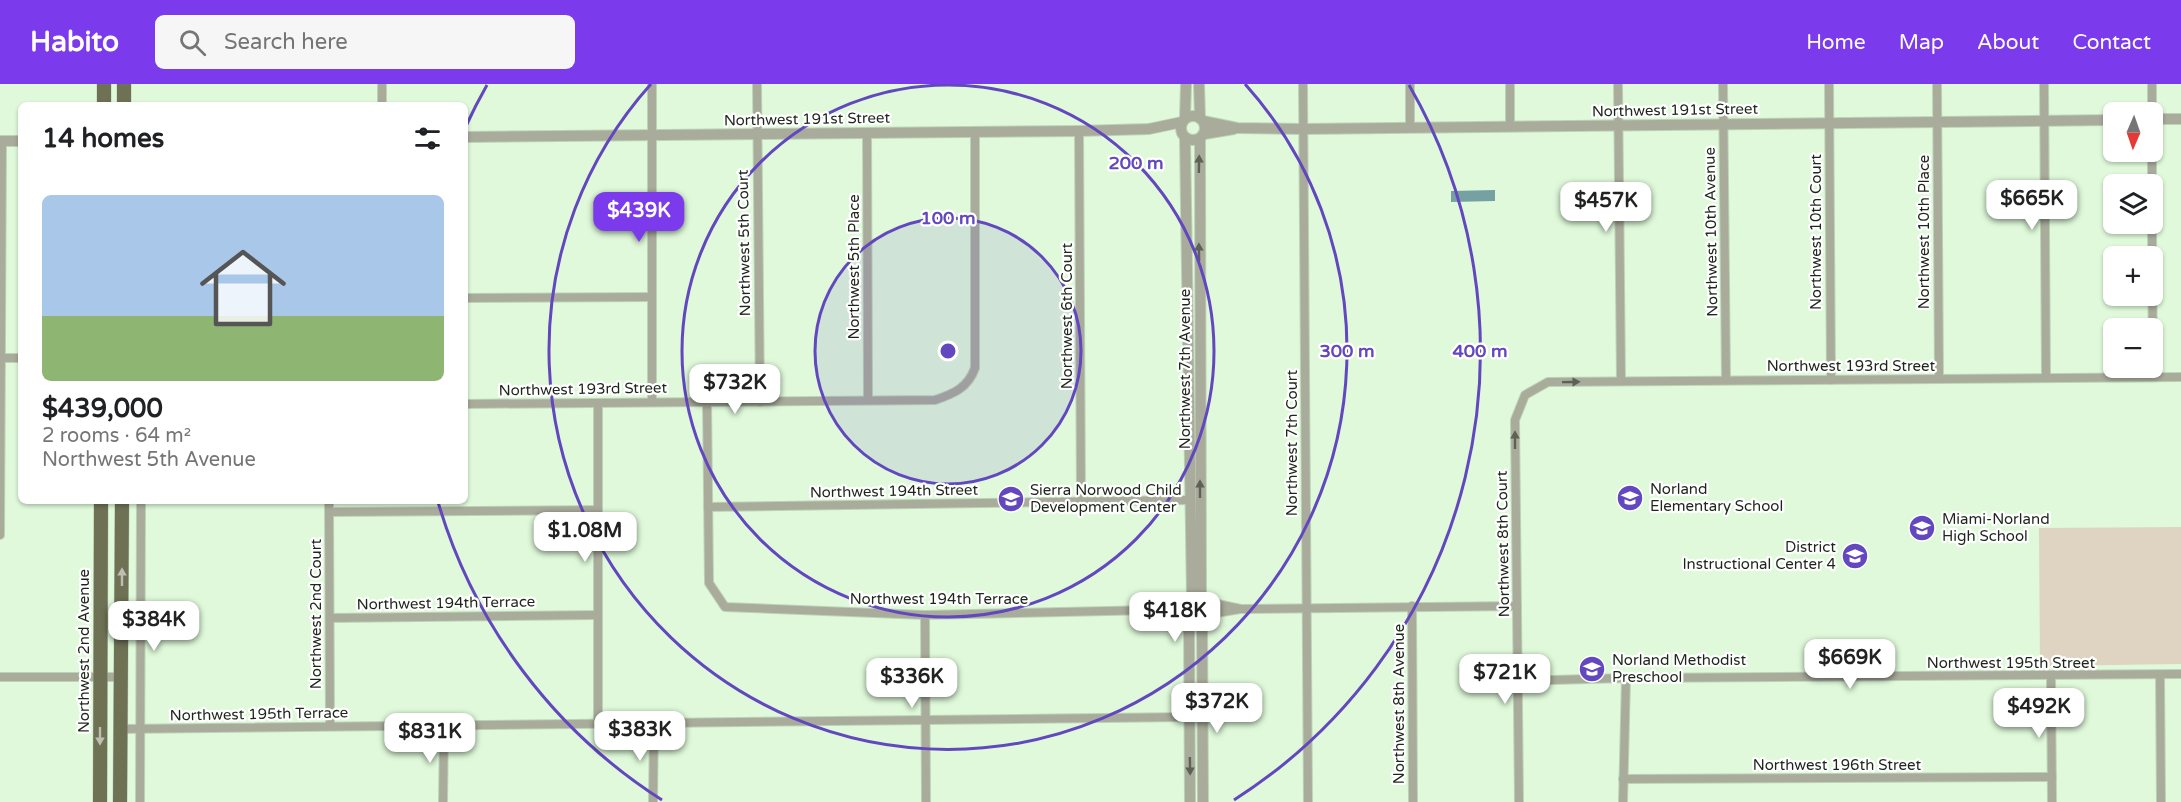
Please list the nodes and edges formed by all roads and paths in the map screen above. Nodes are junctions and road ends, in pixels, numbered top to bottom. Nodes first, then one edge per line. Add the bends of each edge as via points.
1 (104, 84) edge
2 (124, 84) edge
3 (382, 84) edge
4 (652, 84) edge
5 (757, 84) edge
6 (1186, 84) edge
7 (1199, 84) edge
8 (1303, 84) edge
9 (1410, 84) edge
10 (1510, 84) edge
11 (1618, 84) edge
12 (1723, 84) edge
13 (1829, 84) edge
14 (1937, 84) edge
15 (2044, 84) edge
16 (2152, 84) edge
17 (104, 102) edge
18 (124, 102) edge
19 (382, 102) edge
20 (2152, 102) edge
21 (2163, 119) edge
22 (2181, 119) edge
23 (1184, 120) junction
24 (1202, 120) junction
25 (2103, 120) edge
26 (1937, 121) junction
27 (2044, 121) junction
28 (1829, 122) junction
29 (1723, 124) junction
30 (1618, 126) junction
31 (1509, 127) junction
32 (1237, 128) junction
33 (1410, 128) junction
34 (1149, 129) junction
35 (1303, 129) junction
36 (1079, 131) junction
37 (975, 132) junction
38 (867, 133) junction
39 (757, 134) junction
40 (652, 135) junction
41 (1183, 136) junction
42 (1202, 136) junction
43 (468, 137) edge
44 (1, 141) edge
45 (18, 141) edge
46 (2152, 234) edge
47 (1, 257) edge
48 (652, 297) junction
49 (468, 298) edge
50 (2153, 318) edge
51 (1, 358) edge
52 (18, 358) edge
53 (2103, 377) edge
54 (2163, 377) edge
55 (2181, 377) edge
56 (2046, 378) junction
57 (1939, 379) junction
58 (1726, 380) junction
59 (1831, 380) junction
60 (1621, 381) junction
61 (1525, 395) joint
62 (868, 400) junction
63 (652, 402) junction
64 (707, 402) junction
65 (760, 402) junction
66 (468, 404) edge
67 (597, 404) junction
68 (0, 459) edge
69 (1189, 500) junction
70 (1082, 501) junction
71 (101, 504) edge
72 (122, 504) edge
73 (141, 504) edge
74 (329, 504) edge
75 (708, 507) junction
76 (598, 510) junction
77 (329, 512) junction
78 (0, 535) edge
79 (1195, 601) junction
80 (1517, 605) junction
81 (1413, 606) junction
82 (1307, 608) junction
83 (1241, 609) junction
84 (1153, 610) junction
85 (598, 615) junction
86 (925, 615) junction
87 (1203, 617) junction
88 (330, 618) junction
89 (1187, 618) junction
90 (2181, 674) edge
91 (2160, 675) junction
92 (2051, 676) junction
93 (0, 677) edge
94 (101, 677) junction
95 (121, 677) junction
96 (1626, 678) junction
97 (1518, 681) junction
98 (1189, 717) junction
99 (925, 721) junction
100 (598, 722) junction
101 (654, 722) junction
102 (330, 726) junction
103 (444, 726) junction
104 (121, 729) junction
105 (140, 729) junction
106 (2052, 777) junction
107 (1623, 779) junction
108 (100, 802) edge
109 (120, 802) edge
110 (140, 802) edge
111 (443, 802) edge
112 (653, 802) edge
113 (926, 802) edge
114 (1190, 802) edge
115 (1203, 802) edge
116 (1308, 802) edge
117 (1413, 802) edge
118 (1519, 802) edge
119 (1623, 802) edge
120 (2052, 802) edge
121 (2161, 802) edge

1 - 17 main road
2 - 18 main road
3 - 19 street
4 - 40 street
5 - 39 street, Northwest 5th Court
6 - 23 street
7 - 24 street
8 - 35 street, Northwest 7th Court
9 - 33 street
10 - 31 street
11 - 30 street
12 - 29 street, Northwest 10th Avenue
13 - 28 street, Northwest 10th Court
14 - 26 street, Northwest 10th Place
15 - 27 street
16 - 20 street
21 - 22 street
23 - 24 street via 1193,116
23 - 34 street, Northwest 191st Street
23 - 41 street
24 - 32 street, Northwest 191st Street
24 - 42 street
25 - 27 street, Northwest 191st Street
26 - 27 street, Northwest 191st Street
26 - 28 street, Northwest 191st Street
26 - 57 street, Northwest 10th Place
27 - 56 street
28 - 29 street, Northwest 191st Street
28 - 59 street, Northwest 10th Court
29 - 30 street, Northwest 191st Street
29 - 58 street, Northwest 10th Avenue
30 - 31 street, Northwest 191st Street
30 - 60 street
31 - 33 street, Northwest 191st Street
32 - 35 street, Northwest 191st Street
32 - 42 street, Northwest 191st Street
33 - 35 street, Northwest 191st Street
34 - 36 street, Northwest 191st Street
34 - 41 street, Northwest 191st Street
35 - 82 street, Northwest 7th Court
36 - 37 street, Northwest 191st Street
36 - 70 street, Northwest 6th Court
37 - 38 street, Northwest 191st Street
37 - 62 street, Northwest 193rd Street via 972,378 956,393 934,400
38 - 39 street, Northwest 191st Street
38 - 62 street, Northwest 5th Place
39 - 40 street, Northwest 191st Street
39 - 65 street, Northwest 5th Court
40 - 43 street, Northwest 191st Street
40 - 48 street
41 - 42 street via 1190,141
41 - 69 street, Northwest 7th Avenue
79 -> 42 street, Northwest 7th Avenue
44 - 45 street
44 - 47 street
46 - 50 street
47 - 51 street
48 - 49 street
48 - 63 street
51 - 52 street
51 - 68 street
53 - 56 street, Northwest 193rd Street
54 - 55 street, Northwest 193rd Street
56 - 57 street, Northwest 193rd Street
57 - 59 street, Northwest 193rd Street
58 - 59 street, Northwest 193rd Street
58 - 60 street, Northwest 193rd Street
61 -> 60 street, Northwest 193rd Street via 1548,382
80 -> 61 street, Northwest 8th Court via 1515,420
62 - 65 street, Northwest 193rd Street
63 - 64 street, Northwest 193rd Street
63 - 67 street, Northwest 193rd Street
64 - 65 street, Northwest 193rd Street
64 - 75 street
66 - 67 street, Northwest 193rd Street
67 - 76 street
68 - 78 street
69 - 70 street, Northwest 194th Street
69 - 79 street, Northwest 7th Avenue
70 - 75 street, Northwest 194th Street
71 - 94 main road, Northwest 2nd Avenue
95 -> 72 main road
73 - 105 street
74 - 77 street, Northwest 2nd Court
75 - 86 street, Northwest 194th Terrace via 709,583 725,607
76 - 77 street
76 - 85 street
77 - 88 street, Northwest 2nd Court
79 - 83 street, Northwest 194th Terrace
79 - 84 street, Northwest 194th Terrace
79 - 87 street, Northwest 7th Avenue via 1207,610
79 - 89 street, Northwest 7th Avenue
80 - 81 street, Northwest 194th Terrace
80 - 97 street, Northwest 8th Court
81 - 82 street, Northwest 194th Terrace
81 - 117 street, Northwest 8th Avenue
82 - 83 street, Northwest 194th Terrace
82 - 116 street, Northwest 7th Court
83 - 87 street, Northwest 194th Terrace
84 - 86 street, Northwest 194th Terrace
84 - 89 street, Northwest 194th Terrace
85 - 88 street, Northwest 194th Terrace
85 - 100 street
86 - 99 street
87 - 89 street
87 - 115 street, Northwest 7th Avenue
88 - 102 street, Northwest 2nd Court
89 - 98 street, Northwest 7th Avenue
90 - 91 street, Northwest 195th Street
91 - 92 street, Northwest 195th Street
91 - 121 street
92 - 96 street, Northwest 195th Street
92 - 106 street
93 - 94 street
94 - 95 street
94 -> 108 main road, Northwest 2nd Avenue
95 - 104 main road
96 - 97 street, Northwest 195th Street
96 - 107 street
97 - 118 street, Northwest 8th Court
98 - 99 street, Northwest 195th Terrace
98 -> 114 street, Northwest 7th Avenue
99 - 101 street, Northwest 195th Terrace
99 - 113 street
100 - 101 street, Northwest 195th Terrace
100 - 103 street, Northwest 195th Terrace
101 - 112 street
102 - 103 street, Northwest 195th Terrace
102 - 105 street, Northwest 195th Terrace
103 - 111 street
104 - 105 street, Northwest 195th Terrace
104 - 109 main road
105 - 110 street
106 - 107 street, Northwest 196th Street
106 - 120 street
107 - 119 street

